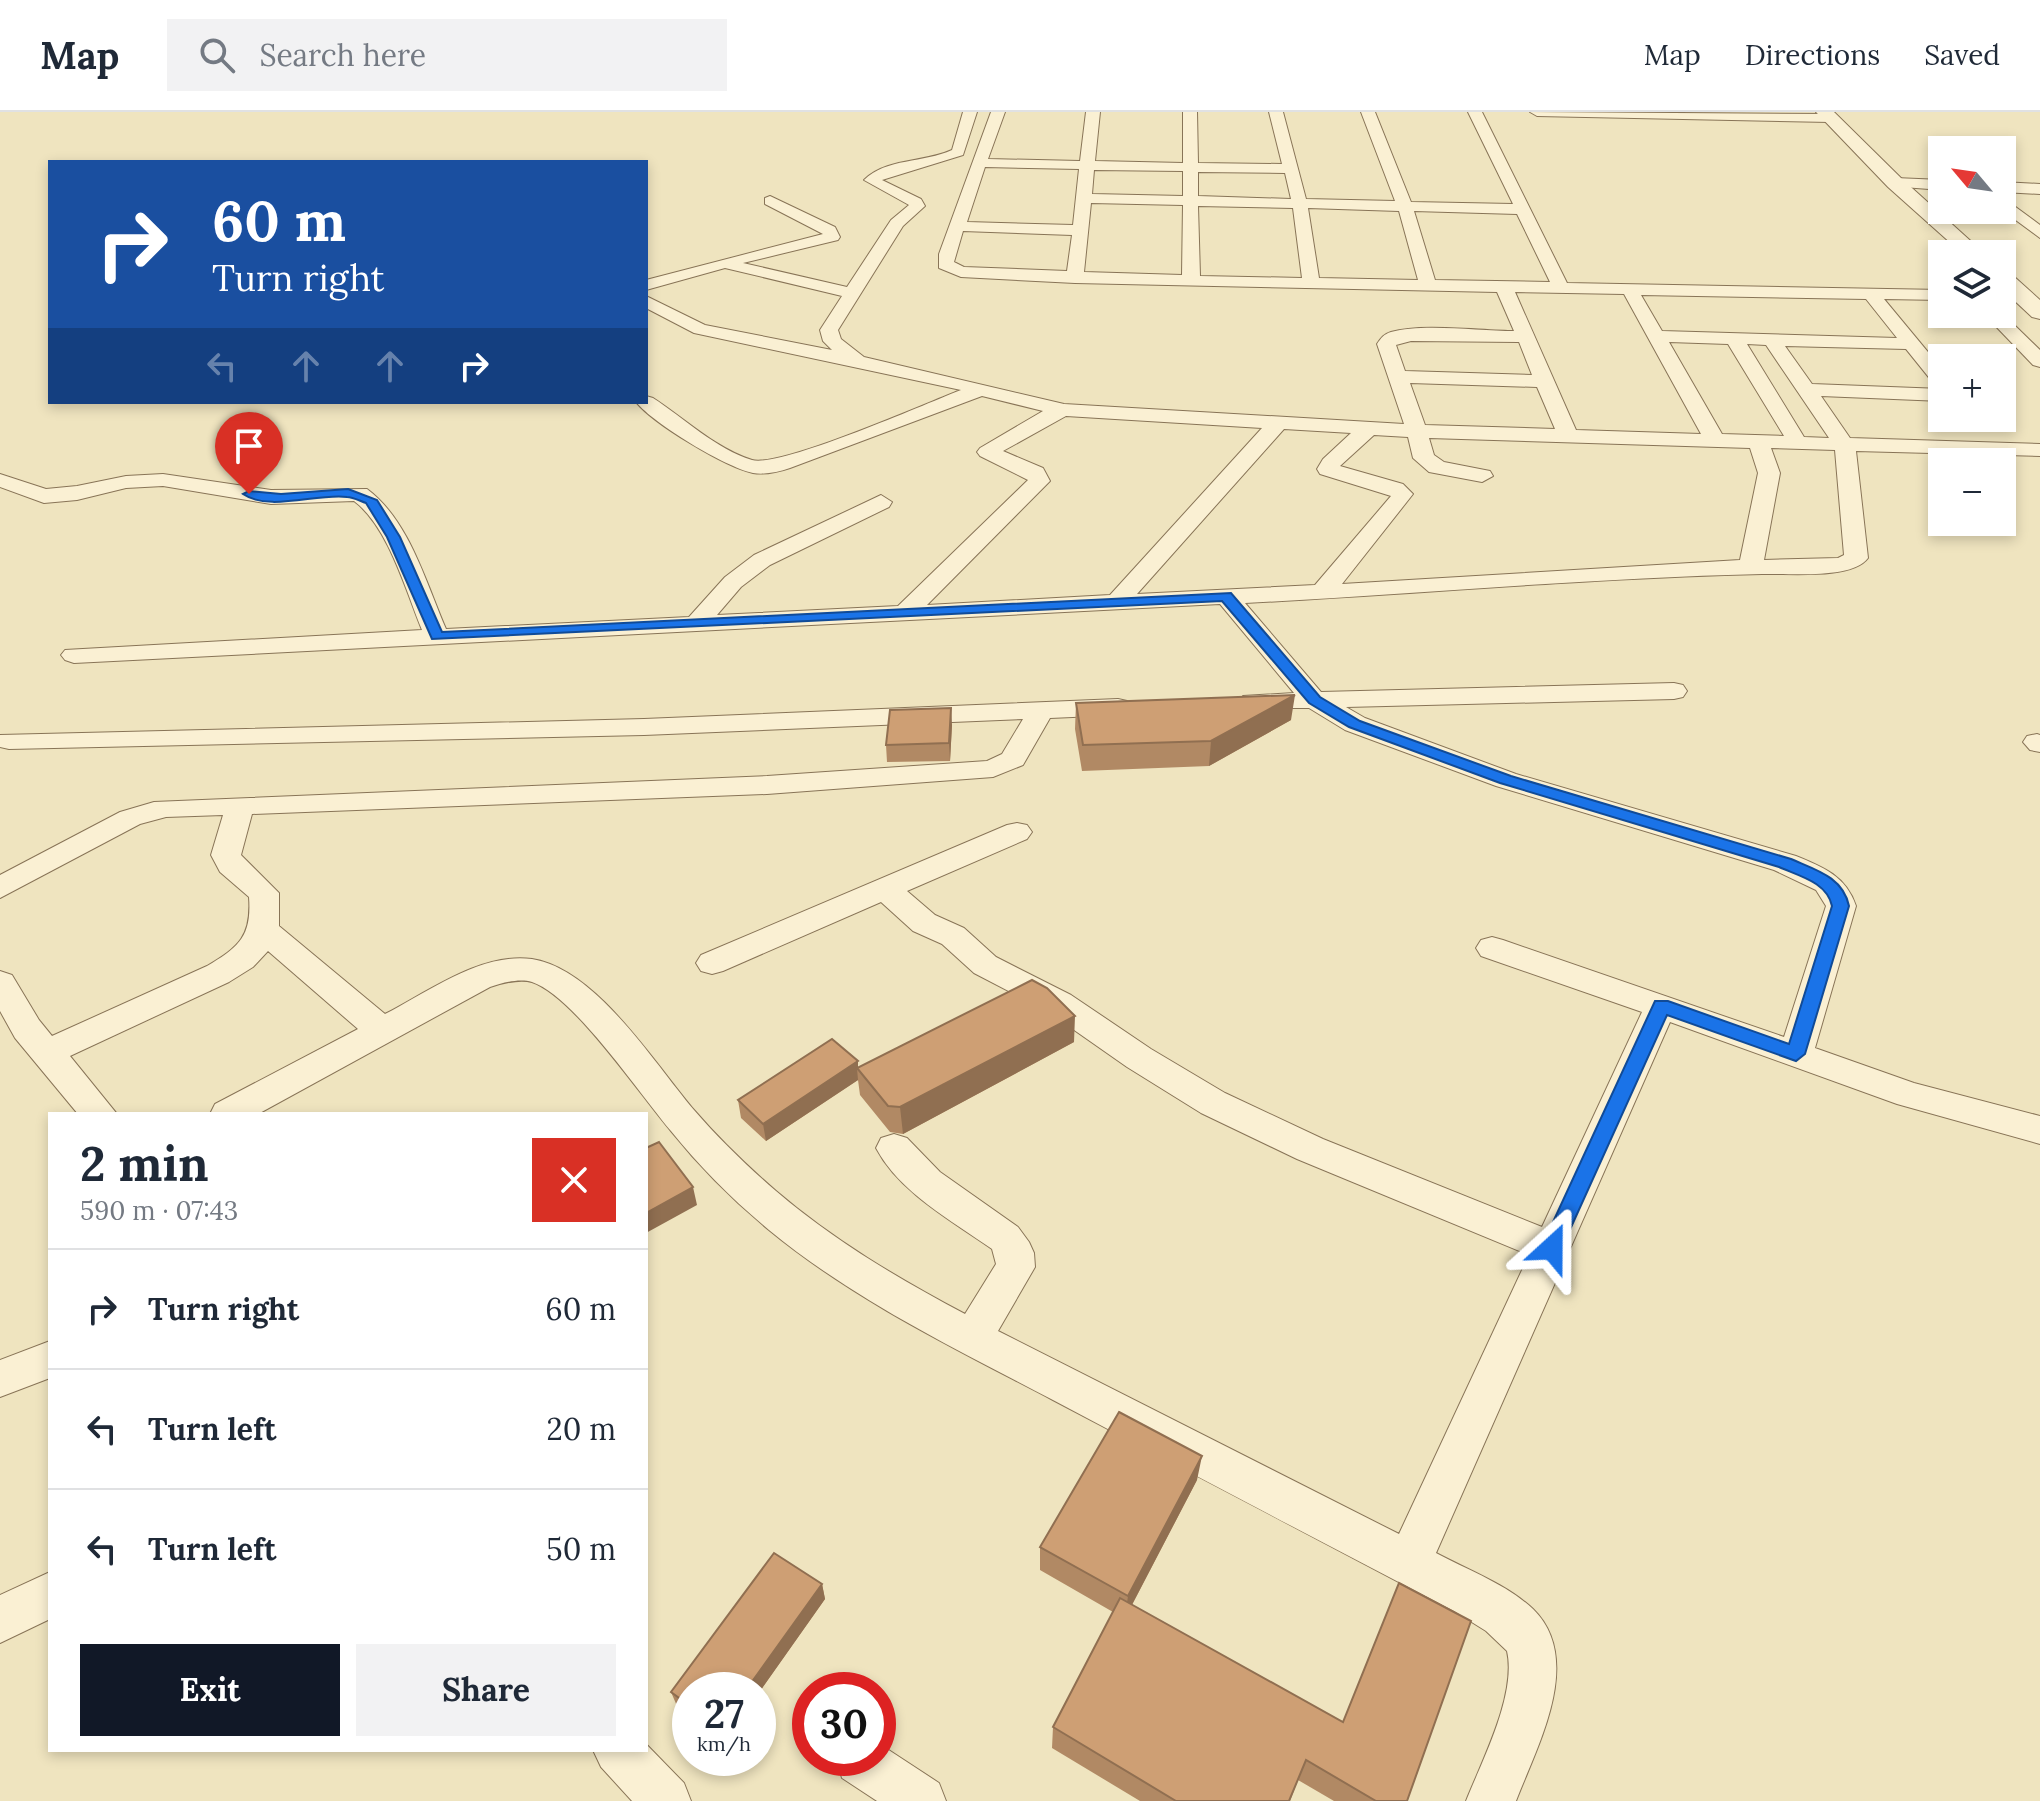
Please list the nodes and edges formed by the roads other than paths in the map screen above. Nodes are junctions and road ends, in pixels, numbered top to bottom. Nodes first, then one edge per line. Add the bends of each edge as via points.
1 (970, 112) edge
2 (998, 112) edge
3 (1093, 112) edge
4 (1190, 112) edge
5 (1276, 112) edge
6 (1368, 112) edge
7 (1475, 112) edge
8 (1537, 112) edge
9 (1827, 115) edge
10 (980, 163) junction
11 (1087, 166) junction
12 (1191, 168) junction
13 (1291, 169) junction
14 (1895, 183) junction
15 (1928, 184) edge
16 (2016, 188) edge
17 (2040, 189) edge
18 (1083, 198) junction
19 (770, 201) dead end
20 (1193, 201) junction
21 (1300, 204) junction
22 (1405, 206) junction
23 (1522, 209) junction
24 (2016, 213) edge
25 (957, 226) junction
26 (1080, 230) junction
27 (2040, 233) edge
28 (1959, 240) edge
29 (724, 263) junction
30 (1075, 278) junction
31 (1191, 281) junction
32 (1311, 283) junction
33 (648, 284) edge
34 (1428, 284) junction
35 (1503, 285) junction
36 (1561, 287) junction
37 (1630, 290) junction
38 (1870, 293) junction
39 (853, 294) junction
40 (1928, 295) edge
41 (2016, 298) edge
42 (648, 302) edge
43 (2040, 312) edge
44 (2007, 328) edge
45 (1656, 336) junction
46 (1526, 337) junction
47 (1734, 339) junction
48 (1772, 340) junction
49 (1911, 344) junction
50 (858, 361) junction
51 (2040, 361) edge
52 (1928, 364) edge
53 (1398, 377) junction
54 (1545, 381) junction
55 (980, 390) junction
56 (1807, 390) junction
57 (1928, 394) edge
58 (648, 403) edge
59 (1064, 410) junction
60 (1278, 423) junction
61 (1369, 428) junction
62 (1417, 431) junction
63 (1568, 435) junction
64 (1714, 439) junction
65 (1758, 441) junction
66 (1798, 443) junction
67 (1845, 446) junction
68 (2040, 450) edge
69 (1482, 476) dead end
70 (0, 480) edge
71 (881, 502) dead end
72 (1751, 566) junction
73 (1323, 591) junction
74 (1226, 596) junction
75 (1117, 602) junction
76 (905, 613) junction
77 (697, 623) junction
78 (437, 636) junction
79 (74, 655) dead end
80 (1674, 691) dead end
81 (1314, 700) junction
82 (1224, 704) edge
83 (1148, 706) edge
84 (1041, 711) junction
85 (9, 741) dead end
86 (240, 806) junction
87 (1017, 832) dead end
88 (0, 888) edge
89 (885, 889) junction
90 (264, 930) junction
91 (1492, 948) dead end
92 (712, 963) dead end
93 (0, 983) edge
94 (1661, 1006) junction
95 (382, 1030) junction
96 (24, 1041) edge
97 (1796, 1054) junction
98 (97, 1112) edge
99 (232, 1112) edge
100 (2040, 1130) edge
101 (894, 1148) dead end
102 (1552, 1248) junction
103 (972, 1337) junction
104 (48, 1360) edge
105 (0, 1379) edge
106 (1409, 1563) junction
107 (48, 1596) edge
108 (0, 1620) edge
109 (620, 1752) edge
110 (884, 1776) edge
111 (666, 1801) edge
112 (921, 1801) edge
113 (1491, 1801) edge

1 - 39 street via 958,152 871,180 917,206 897,223
2 - 10 street
3 - 11 street
4 - 12 street
5 - 13 street
6 - 22 street
7 - 23 street
8 - 9 street
9 - 14 street
10 - 11 street
10 - 25 street
11 - 12 street
11 - 18 street
12 - 13 street
12 - 20 street
13 - 21 street
14 - 15 street
14 - 28 street
16 - 17 street
18 - 20 street
18 - 26 street
19 - 29 street via 829,230 832,237
20 - 21 street
20 - 31 street
21 - 22 street
21 - 32 street
22 - 23 street
22 - 34 street
23 - 36 street
24 - 27 street
25 - 26 street
25 - 30 street via 945,264 950,269
26 - 30 street
29 - 33 street
29 - 39 street
30 - 31 street
31 - 32 street
32 - 34 street
34 - 35 street
35 - 36 street
35 - 46 street
36 - 37 street
37 - 38 street
37 - 45 street
38 - 40 street
38 - 49 street
39 - 50 street via 828,336
41 - 43 street
42 - 50 street via 700,329
44 - 51 street
45 - 47 street
45 - 64 street
46 - 53 street via 1393,337 1386,344
46 - 54 street
47 - 48 street
47 - 66 street
48 - 49 street
48 - 56 street
49 - 52 street
50 - 55 street
53 - 54 street
53 - 62 street
54 - 63 street
55 - 58 street via 786,463 755,467 729,457
55 - 59 street
56 - 57 street
56 - 67 street
59 - 60 street
59 - 76 street via 990,448 989,455 1035,473 1039,481
60 - 61 street
60 - 75 street
61 - 62 street
61 - 73 street via 1328,469 1395,489 1401,498
62 - 63 street
62 - 69 street via 1429,463
63 - 64 street
64 - 65 street
65 - 66 street
65 - 72 street via 1769,473
66 - 67 street
67 - 68 street
67 - 72 street via 1856,558 1842,565
70 - 78 street via 44,496 163,480 271,497 359,494 371,500 393,537
71 - 77 street via 762,560 733,582
72 - 73 street
73 - 74 street
74 - 75 street
74 - 81 street
75 - 76 street
76 - 77 street
77 - 78 street
78 - 79 street
80 - 81 street
81 - 82 street
81 - 97 street via 1355,724 1448,760 1785,863 1829,883 1841,906
83 - 84 street
84 - 85 street via 644,727
84 - 86 street via 1013,759 993,769 767,785
86 - 88 street via 147,811
86 - 90 street via 226,855 264,893
87 - 89 street
89 - 92 street
89 - 102 street via 985,965 1059,1003 1213,1103 1310,1149
90 - 95 street
90 - 96 street via 249,954 228,969
91 - 94 street
93 - 96 street
94 - 97 street
94 - 102 street
95 - 99 street
95 - 103 street via 488,976 519,970 542,973 590,1012 751,1192 862,1274
96 - 98 street
97 - 100 street via 1909,1095
101 - 103 street via 927,1182 1005,1238 1015,1253 1016,1267
102 - 106 street
103 - 106 street
104 - 105 street
106 - 113 street via 1514,1623 1529,1642 1533,1668 1528,1699
107 - 108 street
109 - 111 street
110 - 112 street

